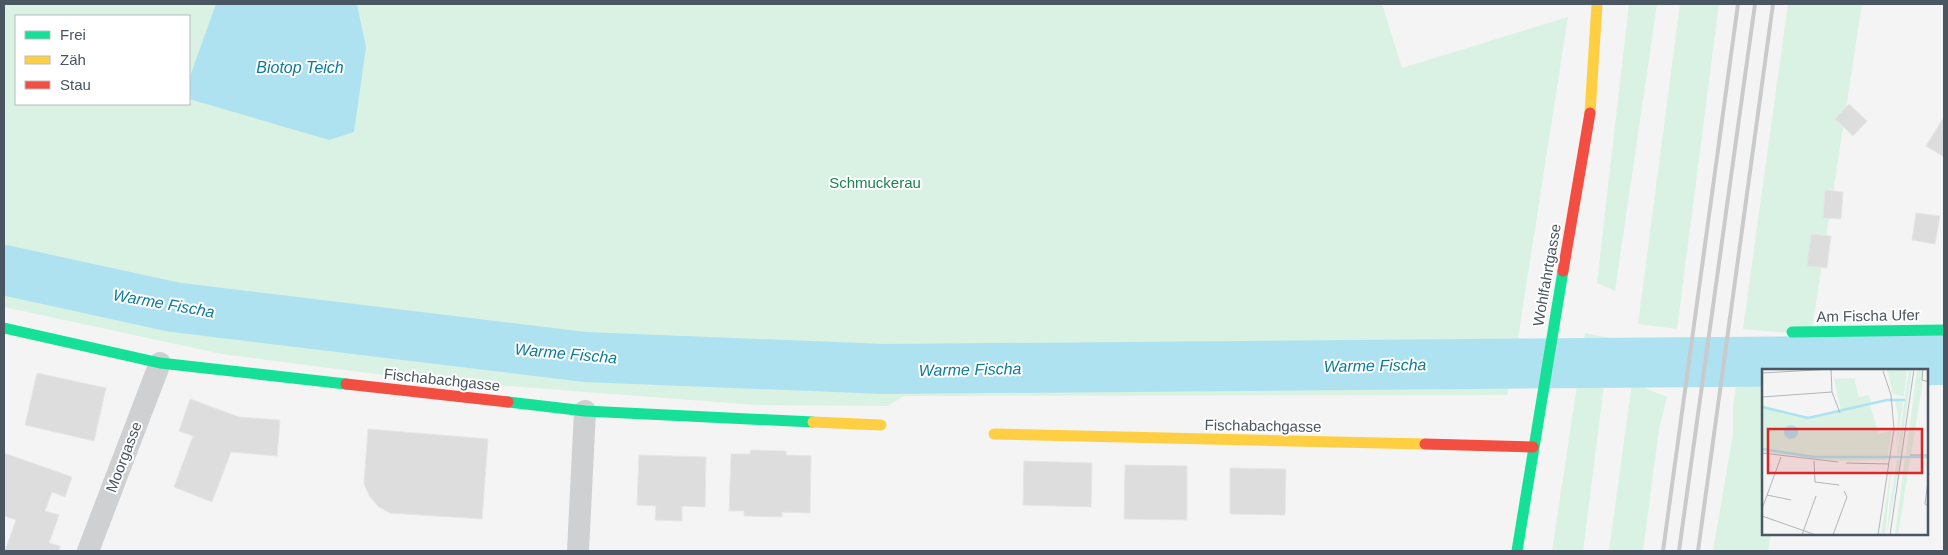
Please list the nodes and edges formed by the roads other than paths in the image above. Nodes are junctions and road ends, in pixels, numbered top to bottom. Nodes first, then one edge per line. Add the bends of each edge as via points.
1 (1597, 4) edge
2 (4, 328) edge
3 (1944, 330) edge
4 (1792, 332) dead end
5 (160, 363) junction
6 (585, 411) junction
7 (881, 425) dead end
8 (994, 434) dead end
9 (1532, 447) junction
10 (88, 551) edge
11 (578, 551) edge
12 (1517, 551) edge

1 - 9 street, Wohlfahrtgasse via 1589,128
2 - 5 street, Fischabachgasse
3 - 4 street, Am Fischa Ufer
5 - 6 street, Fischabachgasse
5 - 10 street, Moorgasse
6 - 7 street, Fischabachgasse
6 - 11 street
8 - 9 street, Fischabachgasse
9 - 12 street, Wohlfahrtgasse

